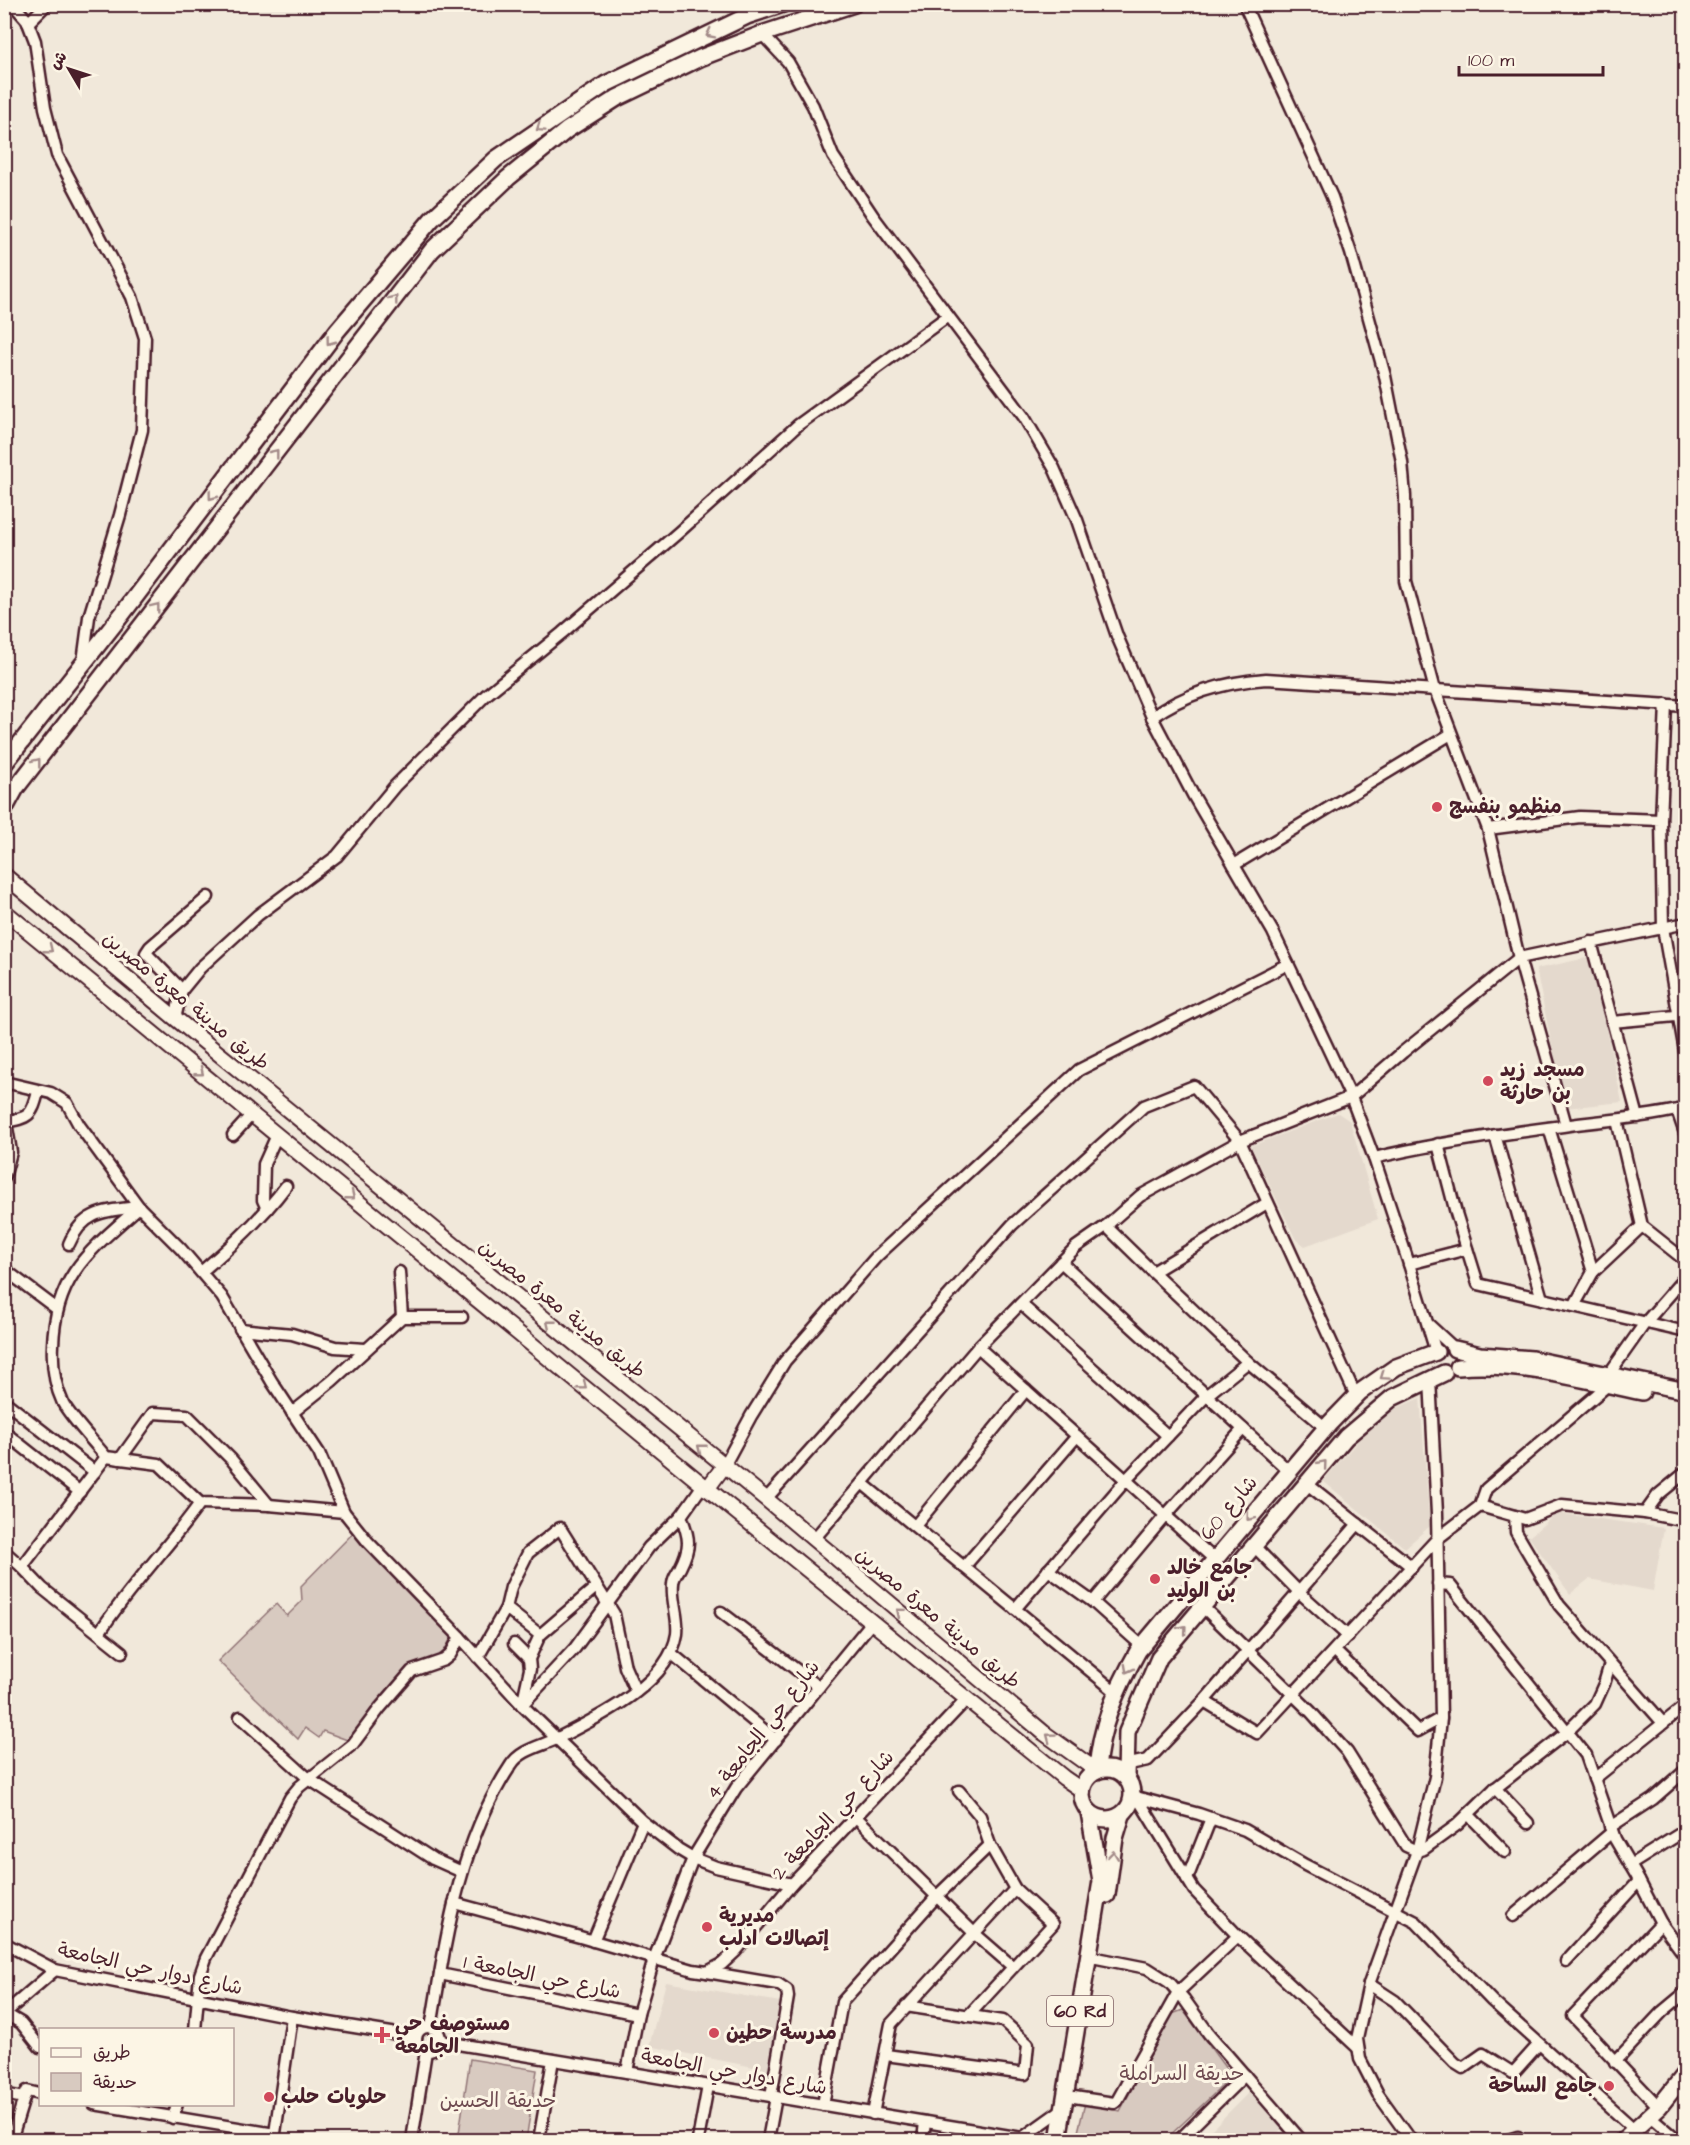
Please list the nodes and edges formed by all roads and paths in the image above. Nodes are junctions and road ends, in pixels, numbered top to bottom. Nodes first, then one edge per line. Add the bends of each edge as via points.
1 (13, 4) edge
2 (48, 4) edge
3 (783, 4) edge
4 (854, 4) edge
5 (1244, 4) edge
6 (744, 10) edge
7 (28, 23) junction
8 (762, 34) junction
9 (948, 316) junction
10 (82, 665) junction
11 (1435, 690) junction
12 (1666, 704) junction
13 (1686, 706) edge
14 (1152, 717) junction
15 (1451, 734) junction
16 (4, 764) edge
17 (4, 810) edge
18 (1661, 820) junction
19 (1488, 829) junction
20 (1234, 866) junction
21 (4, 875) edge
22 (208, 897) dead end
23 (4, 911) edge
24 (1686, 923) edge
25 (1663, 928) junction
26 (1592, 942) junction
27 (1519, 958) junction
28 (1288, 964) junction
29 (182, 990) junction
30 (1682, 1015) edge
31 (175, 1018) junction
32 (1611, 1022) junction
33 (1686, 1057) edge
34 (4, 1082) edge
35 (38, 1092) junction
36 (1351, 1097) junction
37 (1681, 1109) edge
38 (252, 1114) junction
39 (1638, 1117) junction
40 (1617, 1120) junction
41 (5, 1122) edge
42 (1566, 1125) junction
43 (1549, 1128) junction
44 (233, 1135) dead end
45 (277, 1135) junction
46 (1494, 1135) junction
47 (1686, 1136) edge
48 (1240, 1142) junction
49 (1438, 1144) junction
50 (1374, 1158) junction
51 (4, 1178) edge
52 (286, 1186) dead end
53 (1268, 1203) junction
54 (139, 1207) junction
55 (267, 1209) junction
56 (1106, 1226) junction
57 (1642, 1226) junction
58 (69, 1244) dead end
59 (1467, 1249) junction
60 (1686, 1261) edge
61 (1061, 1262) junction
62 (1409, 1264) junction
63 (4, 1269) edge
64 (201, 1272) junction
65 (399, 1272) dead end
66 (1153, 1272) junction
67 (1593, 1272) junction
68 (1686, 1276) edge
69 (1542, 1299) junction
70 (1020, 1304) junction
71 (1574, 1306) junction
72 (57, 1309) junction
73 (402, 1317) junction
74 (462, 1317) dead end
75 (1645, 1323) junction
76 (1429, 1324) junction
77 (240, 1329) junction
78 (1686, 1332) edge
79 (978, 1347) junction
80 (365, 1349) junction
81 (1455, 1349) junction
82 (1436, 1352) junction
83 (1248, 1362) junction
84 (1458, 1367) junction
85 (1437, 1376) junction
86 (1608, 1379) junction
87 (1026, 1390) junction
88 (1686, 1391) edge
89 (1206, 1395) junction
90 (1356, 1396) junction
91 (4, 1401) edge
92 (1686, 1401) edge
93 (292, 1413) junction
94 (1326, 1428) junction
95 (1243, 1429) junction
96 (4, 1432) edge
97 (1077, 1436) junction
98 (1168, 1436) junction
99 (106, 1457) junction
100 (120, 1459) junction
101 (724, 1466) junction
102 (1289, 1471) junction
103 (95, 1472) junction
104 (1686, 1473) edge
105 (1126, 1480) junction
106 (862, 1483) junction
107 (1306, 1483) junction
108 (705, 1487) junction
109 (80, 1492) junction
110 (766, 1499) junction
111 (200, 1503) junction
112 (269, 1505) junction
113 (1480, 1506) junction
114 (344, 1512) junction
115 (1645, 1513) junction
116 (681, 1516) junction
117 (1165, 1516) junction
118 (1515, 1516) junction
119 (1686, 1521) edge
120 (1358, 1524) junction
121 (915, 1526) junction
122 (814, 1539) junction
123 (1437, 1539) junction
124 (1254, 1546) junction
125 (4, 1551) edge
126 (1214, 1559) junction
127 (22, 1567) junction
128 (964, 1567) junction
129 (1412, 1567) junction
130 (1048, 1569) junction
131 (1438, 1584) junction
132 (596, 1587) junction
133 (1299, 1592) junction
134 (1093, 1602) junction
135 (608, 1605) junction
136 (1202, 1606) junction
137 (506, 1608) junction
138 (1015, 1609) junction
139 (721, 1612) dead end
140 (872, 1622) junction
141 (99, 1633) junction
142 (540, 1635) junction
143 (1348, 1636) junction
144 (460, 1637) junction
145 (514, 1644) dead end
146 (1142, 1646) junction
147 (1335, 1650) junction
148 (1248, 1651) junction
149 (122, 1652) dead end
150 (671, 1653) junction
151 (478, 1657) junction
152 (530, 1664) junction
153 (1610, 1664) junction
154 (551, 1676) junction
155 (819, 1688) junction
156 (636, 1692) junction
157 (1116, 1692) junction
158 (1293, 1695) junction
159 (967, 1699) junction
160 (1204, 1701) junction
161 (522, 1705) junction
162 (1686, 1705) edge
163 (240, 1717) dead end
164 (1441, 1718) junction
165 (1664, 1723) junction
166 (1104, 1727) junction
167 (1127, 1732) junction
168 (1566, 1732) junction
169 (556, 1739) junction
170 (776, 1740) junction
171 (1686, 1770) edge
172 (1097, 1772) junction
173 (309, 1779) junction
174 (1594, 1779) junction
175 (1129, 1781) junction
176 (1495, 1788) junction
177 (959, 1791) dead end
178 (1083, 1791) junction
179 (1089, 1812) junction
180 (1468, 1814) junction
181 (1122, 1815) junction
182 (856, 1817) junction
183 (1211, 1818) junction
184 (643, 1822) junction
185 (1528, 1823) dead end
186 (1611, 1829) junction
187 (1686, 1830) edge
188 (990, 1845) junction
189 (1416, 1851) junction
190 (1505, 1852) dead end
191 (693, 1858) junction
192 (1630, 1865) junction
193 (462, 1872) junction
194 (1187, 1879) junction
195 (1639, 1881) junction
196 (792, 1884) junction
197 (1015, 1889) junction
198 (937, 1896) junction
199 (454, 1903) junction
200 (1396, 1912) junction
201 (1513, 1916) dead end
202 (1661, 1923) junction
203 (974, 1933) junction
204 (1238, 1936) junction
205 (592, 1941) junction
206 (4, 1943) edge
207 (1686, 1957) edge
208 (1097, 1958) junction
209 (654, 1959) junction
210 (1566, 1961) dead end
211 (1014, 1967) junction
212 (55, 1970) junction
213 (707, 1972) junction
214 (440, 1974) junction
215 (1369, 1984) junction
216 (1178, 1992) junction
217 (1686, 1992) edge
218 (198, 1997) junction
219 (906, 2006) junction
220 (5, 2013) edge
221 (638, 2014) junction
222 (968, 2016) junction
223 (292, 2017) junction
224 (195, 2028) edge
225 (431, 2028) junction
226 (416, 2037) junction
227 (440, 2041) junction
228 (1539, 2044) junction
229 (39, 2046) edge
230 (1358, 2048) junction
231 (426, 2051) junction
232 (886, 2055) junction
233 (553, 2060) junction
234 (1615, 2062) junction
235 (627, 2072) junction
236 (1686, 2073) edge
237 (1245, 2075) junction
238 (708, 2086) junction
239 (4, 2094) edge
240 (39, 2094) edge
241 (773, 2097) junction
242 (24, 2098) junction
243 (1069, 2103) junction
244 (823, 2105) junction
245 (104, 2106) edge
246 (176, 2106) edge
247 (1654, 2111) junction
248 (873, 2114) junction
249 (173, 2118) junction
250 (925, 2122) junction
251 (1634, 2129) junction
252 (275, 2137) edge
253 (1024, 2139) edge
254 (11, 2140) edge
255 (412, 2140) edge
256 (539, 2140) edge
257 (698, 2140) edge
258 (768, 2140) edge
259 (923, 2140) edge
260 (1058, 2140) edge
261 (1067, 2140) edge
262 (1179, 2140) edge
263 (1301, 2140) edge
264 (1411, 2140) edge
265 (1508, 2140) edge
266 (1521, 2140) edge
267 (1623, 2140) edge
268 (1678, 2140) edge

1 - 7 street
2 - 7 street
3 - 6 main road
4 - 8 main road
5 - 11 street via 1332,197 1385,375 1402,462 1406,581
6 -> 10 main road via 606,84 496,159 432,219 337,331
7 - 10 street via 35,41 54,146 132,297 145,338 142,430 89,617
8 - 9 street via 788,62 813,106 839,166
17 -> 8 main road via 16,788 432,249 508,178 567,130 617,98 700,58
9 - 14 street via 1024,417 1054,468
9 - 29 street via 798,425 661,548 486,695 395,786 337,856 258,915
10 - 16 main road
11 - 12 street
11 - 14 street via 1250,680 1190,695
11 - 15 street
12 - 13 street
12 - 18 street
14 - 20 street
15 - 19 street
15 - 20 street
18 - 19 street via 1580,817
18 - 25 street
19 - 27 street
20 - 28 street
21 - 31 main road, طريق مدينة معرة مصرين
22 - 29 street via 146,953
23 -> 38 main road
24 - 25 street
25 - 26 street
25 - 30 street
26 - 27 street
26 - 32 street
27 - 36 street
27 - 42 street
28 - 36 street
28 - 101 street via 1079,1070 877,1256 784,1361
29 - 31 street
30 - 32 street
30 - 33 street
101 -> 31 main road, طريق مدينة معرة مصرين
32 - 39 street
34 - 35 street
35 - 41 street via 34,1108 26,1118
35 - 54 street via 51,1093 67,1103
36 - 48 street
36 - 50 street
37 - 39 street
37 - 47 street
38 - 44 street
38 - 45 main road
39 - 40 street
40 - 42 street
40 - 57 street
41 - 51 street via 11,1152
42 - 43 street
43 - 46 street
43 - 67 street
45 - 55 street via 264,1164 263,1200
45 -> 108 main road
46 - 49 street
46 - 69 street
48 - 53 street
48 - 56 street via 1140,1196
48 - 110 street via 1194,1086 1144,1106 1012,1225
49 - 50 street
49 - 59 street
50 - 62 street
52 - 55 street
53 - 66 street
53 - 90 street
54 - 58 street via 92,1216
54 - 64 street
54 - 72 street via 71,1275
55 - 64 street
56 - 61 street
56 - 66 street
57 - 60 street
57 - 67 street
59 - 62 street
59 - 69 street via 1479,1284
61 - 70 street
61 - 89 street
62 - 76 street
63 - 72 street
64 - 77 street via 222,1297
65 - 73 street
66 - 83 street
67 - 71 street
68 - 75 street
69 - 71 street
70 - 79 street
70 - 98 street
71 - 75 street
72 - 99 street via 52,1365 64,1403
73 - 74 street
73 - 80 street
75 - 78 street
75 - 86 street
76 - 81 street
76 - 82 street
77 - 80 street via 292,1334 335,1347
77 - 93 street
79 - 87 street
79 - 106 street
80 - 93 street
81 - 82 main road via 1445,1347
81 - 84 main road via 1460,1358
81 - 86 main road via 1532,1359
82 - 85 main road
82 -> 90 main road, شارع 60 via 1396,1367
83 - 89 street
83 - 94 street
84 - 85 main road
84 - 86 main road via 1514,1367
107 -> 85 main road via 1346,1437 1392,1398
85 - 123 street
86 - 88 main road
86 - 92 main road
86 - 113 street via 1486,1489
87 - 97 street
87 - 121 street
89 - 95 street
89 - 98 street
90 - 94 main road, شارع 60
91 - 103 street
93 - 114 street via 319,1453
94 - 102 main road, شارع 60
95 - 102 street
95 - 117 street
96 - 109 street
97 - 105 street
97 - 128 street
98 - 105 street
99 - 100 street
99 - 103 street
100 - 111 street via 159,1464
100 - 112 street via 153,1413 187,1415
101 - 108 main road
101 - 110 main road, طريق مدينة معرة مصرين
102 -> 126 main road, شارع 60
103 - 109 street
104 - 115 street via 1658,1495
105 - 117 street
105 - 130 street
106 - 121 street
106 - 122 street
107 - 120 street
107 - 124 main road
108 - 116 street
108 - 140 main road
109 - 127 street
110 - 122 main road, طريق مدينة معرة مصرين
111 - 112 street
111 - 141 street
112 - 114 street
113 - 118 street
113 - 123 street
114 - 144 street
115 - 118 street via 1562,1505 1525,1519
115 - 119 street
116 - 135 street via 654,1541
116 - 150 street via 689,1544 673,1581 678,1623
117 - 126 street
117 - 134 street
118 - 153 street via 1516,1532 1559,1605
120 - 129 street
120 - 133 street
121 - 128 street
172 -> 122 main road, طريق مدينة معرة مصرين via 1044,1733
123 - 129 street
123 - 131 street
124 - 133 street
124 - 136 main road
125 - 127 street
126 - 146 main road, شارع 60
127 - 141 street
128 - 138 street
129 - 143 street
130 - 134 street
130 - 138 street
131 - 164 street
131 - 168 street via 1450,1585
132 - 135 street
132 - 137 street via 560,1528 528,1553 511,1587
132 - 142 street
133 - 143 street
133 - 148 street
134 - 146 street
135 - 154 street
135 - 156 street via 616,1620 625,1667
136 - 148 street
167 -> 136 main road via 1159,1658
137 - 142 street
137 - 151 street
138 - 157 street
139 - 155 street
140 - 155 street, شارع حي الجامعة 4
140 - 159 main road
141 - 149 street
142 - 152 street
143 - 147 street
144 - 151 street
144 - 173 street via 444,1660 412,1671 353,1744
145 - 152 street
146 -> 157 main road, شارع 60
147 - 158 street
147 - 164 street via 1418,1731
148 - 158 street
148 - 160 street
150 - 156 street
150 - 170 street
151 - 161 street
152 - 154 street
152 - 161 street
153 - 165 street
153 - 168 street via 1595,1704
154 - 161 street
155 - 170 street, شارع حي الجامعة 4
156 - 169 street
157 - 166 main road, شارع 60
158 - 160 street via 1257,1733
158 - 189 street via 1347,1752 1406,1846
159 - 178 main road
159 - 182 street, شارع حي الجامعة 2
160 - 175 street
161 - 169 street
162 - 165 street
163 - 173 street
164 - 189 street via 1435,1777
165 - 174 street
166 - 167 main road
166 - 172 main road, شارع 60
167 - 175 main road
168 - 174 street via 1586,1755
168 - 176 street
169 - 184 street
169 - 193 street via 513,1761 475,1830
170 - 191 street, شارع حي الجامعة 4 via 736,1788
171 - 186 street
172 - 175 main road via 1111,1769
172 - 178 main road via 1088,1779
173 - 193 street via 433,1858
173 - 218 street via 282,1812 213,1942 200,1975
174 - 186 street
175 - 181 main road via 1131,1801
175 - 183 street
175 - 194 street
176 - 180 street
176 - 185 street
177 - 188 street via 980,1816
178 - 179 main road
179 - 181 main road via 1105,1819
179 - 243 main road, 60 Rd via 1101,1881
180 - 189 street via 1424,1849
180 - 190 street
208 -> 181 main road
182 - 196 street, شارع حي الجامعة 2
182 - 198 street
183 - 194 street
183 - 200 street via 1245,1830
184 - 191 street
184 - 205 street
186 - 192 street
186 - 201 street
187 - 192 street
188 - 197 street
188 - 198 street
189 - 200 street
191 - 196 street
191 - 209 street, شارع حي الجامعة 4
192 - 195 street
193 - 199 street
194 - 204 street
195 - 202 street
195 - 210 street
196 - 213 street, شارع حي الجامعة 2 via 736,1951
197 - 203 street
197 - 211 street via 1053,1924
198 - 203 street
198 - 244 street via 843,2001
199 - 205 street
199 - 214 street
200 - 215 street
200 - 228 street via 1416,1922
202 - 207 street
202 - 234 street via 1573,2016
203 - 211 street
203 - 219 street
204 - 216 street
204 - 230 street
205 - 209 street
206 - 212 street, شارع دوار حي الجامعة
208 - 216 street via 1147,1968
208 - 243 main road
209 - 213 street
209 - 221 street, شارع حي الجامعة 4
211 - 222 street
212 - 218 street, شارع دوار حي الجامعة
212 - 220 street
213 - 241 street via 778,1984 787,1990
214 - 221 street, شارع حي الجامعة 1
214 - 225 street
215 - 228 street via 1395,2001 1463,2068 1483,2054 1513,2073
215 - 230 street
216 - 237 street
216 - 243 street via 1117,2101
217 - 234 street
218 - 223 street, شارع دوار حي الجامعة
218 - 224 street
219 - 222 street
219 - 232 street via 891,2024
220 - 229 street via 21,2023
221 - 235 street, شارع حي الجامعة 4
222 - 232 street via 1003,2020 1028,2044 1025,2074
223 - 226 street, شارع دوار حي الجامعة
223 - 252 street
225 - 226 street via 422,2029
225 - 227 street
226 - 231 street via 418,2046
227 - 231 street via 435,2049
227 - 233 street, شارع دوار حي الجامعة
228 - 251 street
230 - 264 street via 1378,2094
231 - 255 street
232 - 248 street
233 - 235 street, شارع دوار حي الجامعة
233 - 256 street
234 - 247 street
235 - 238 street, شارع دوار حي الجامعة
236 - 247 main road
237 - 262 street
237 - 263 street
238 - 241 street, شارع دوار حي الجامعة
238 - 257 street
239 - 242 street
240 - 242 street via 27,2091
241 - 244 street, شارع دوار حي الجامعة
241 - 258 street
242 - 254 street
243 - 253 street, شارع دوار حي الجامعة
243 - 260 main road, 60 Rd
243 - 261 main road
244 - 248 street, شارع دوار حي الجامعة
245 - 249 street
246 - 249 street
247 - 251 main road
247 - 268 street
248 - 250 street, شارع دوار حي الجامعة
249 - 252 street
250 - 253 street, شارع دوار حي الجامعة
250 - 259 street
251 - 267 main road
265 - 266 street

